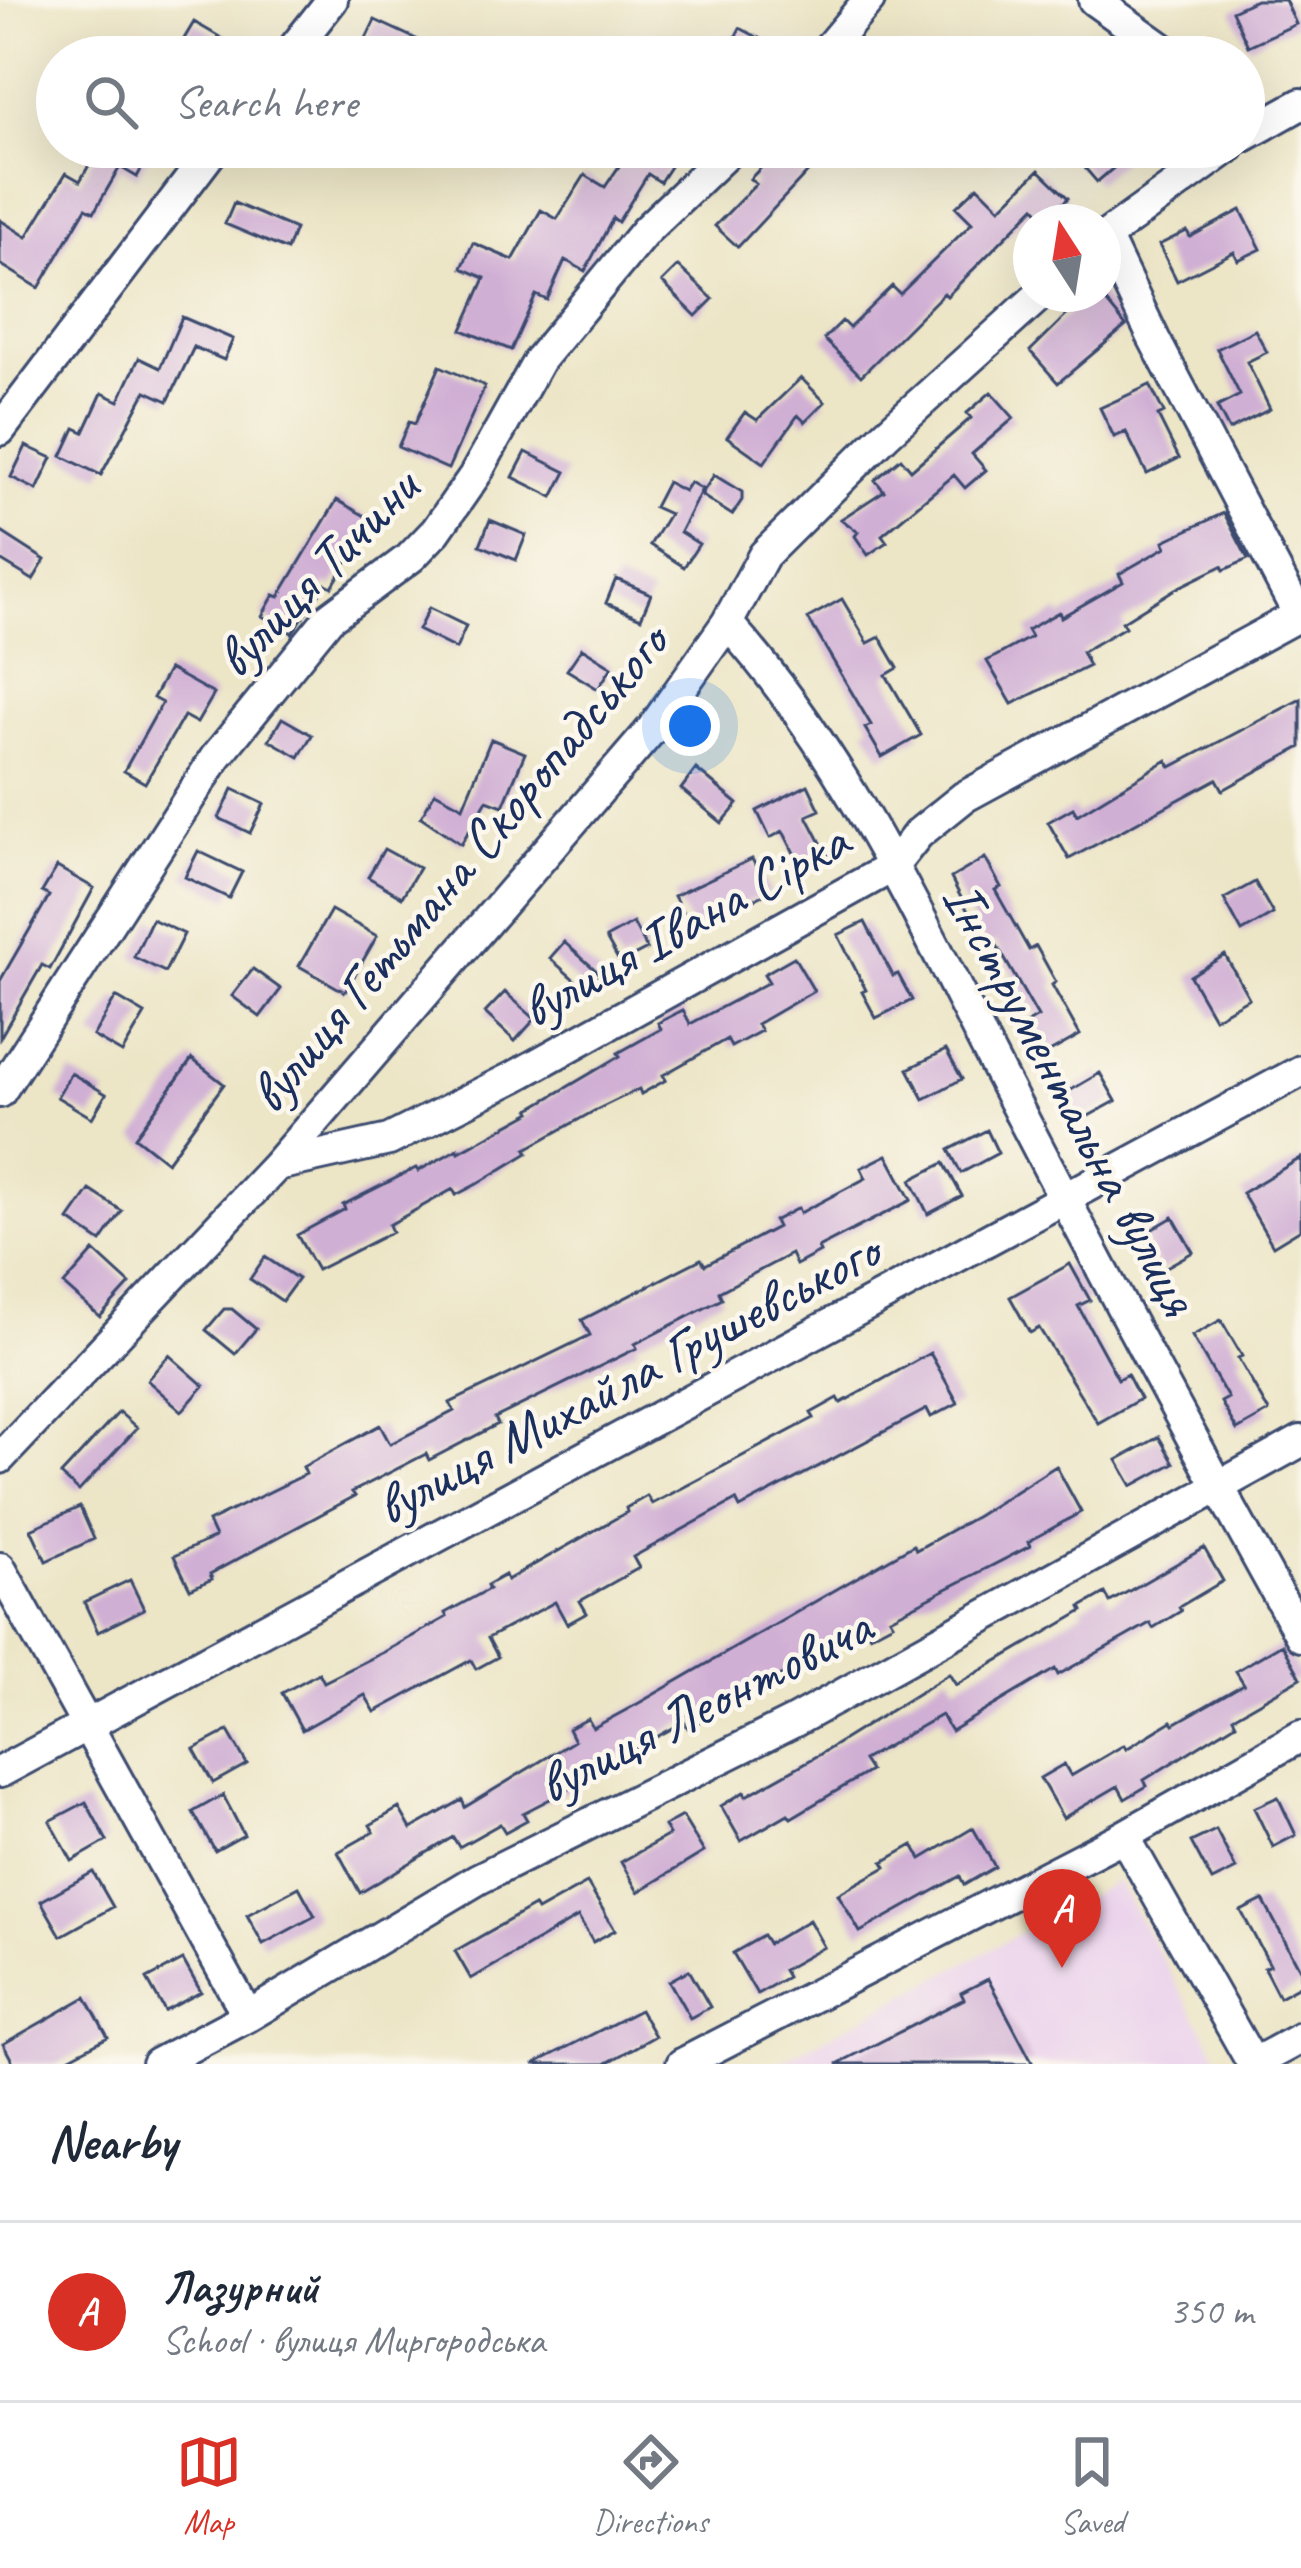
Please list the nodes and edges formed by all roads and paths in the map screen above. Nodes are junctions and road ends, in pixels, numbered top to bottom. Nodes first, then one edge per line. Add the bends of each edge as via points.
1 (332, 0) edge
2 (869, 0) edge
3 (1094, 0) edge
4 (303, 36) edge
5 (839, 36) edge
6 (1145, 36) edge
7 (1301, 104) edge
8 (1265, 124) edge
9 (199, 168) edge
10 (711, 168) edge
11 (1198, 168) edge
12 (1121, 225) edge
13 (1121, 272) edge
14 (1021, 312) edge
15 (0, 430) edge
16 (1300, 614) edge
17 (727, 623) junction
18 (892, 867) junction
19 (1301, 1071) edge
20 (0, 1093) edge
21 (277, 1165) junction
22 (1065, 1199) junction
23 (1301, 1441) edge
24 (0, 1458) edge
25 (1218, 1486) junction
26 (0, 1568) edge
27 (1301, 1636) edge
28 (87, 1727) junction
29 (1301, 1736) edge
30 (0, 1772) edge
31 (1124, 1836) junction
32 (248, 2016) junction
33 (1301, 2038) edge
34 (157, 2064) edge
35 (682, 2064) edge
36 (1253, 2064) edge

1 - 4 street
2 - 5 street
3 - 6 street
7 - 8 street
9 - 15 street
10 - 20 street, вулиця Тичини via 646,230 539,360 436,531 329,618 216,757
11 - 12 street
13 - 16 street
14 - 17 street, вулиця Гетьмана Скоропадського via 764,555
16 - 18 street, вулиця Івана Сірка via 964,797
17 - 18 street, Інструментальна вулиця via 772,674
17 - 21 street, вулиця Гетьмана Скоропадського via 653,728
18 - 21 street, вулиця Івана Сірка via 389,1140
18 - 22 street, Інструментальна вулиця
19 - 22 street, вулиця Михайла Грушевського
21 - 24 street, вулиця Гетьмана Скоропадського
22 - 25 street, Інструментальна вулиця
22 - 28 street, вулиця Михайла Грушевського
23 - 25 street, вулиця Леонтовича
25 - 27 street, Інструментальна вулиця
25 - 32 street, вулиця Леонтовича via 793,1722 478,1880
26 - 28 street
28 - 30 street, вулиця Михайла Грушевського
28 - 32 street
29 - 31 street
31 - 35 street
31 - 36 street
32 - 34 street, вулиця Леонтовича
33 - 36 street

